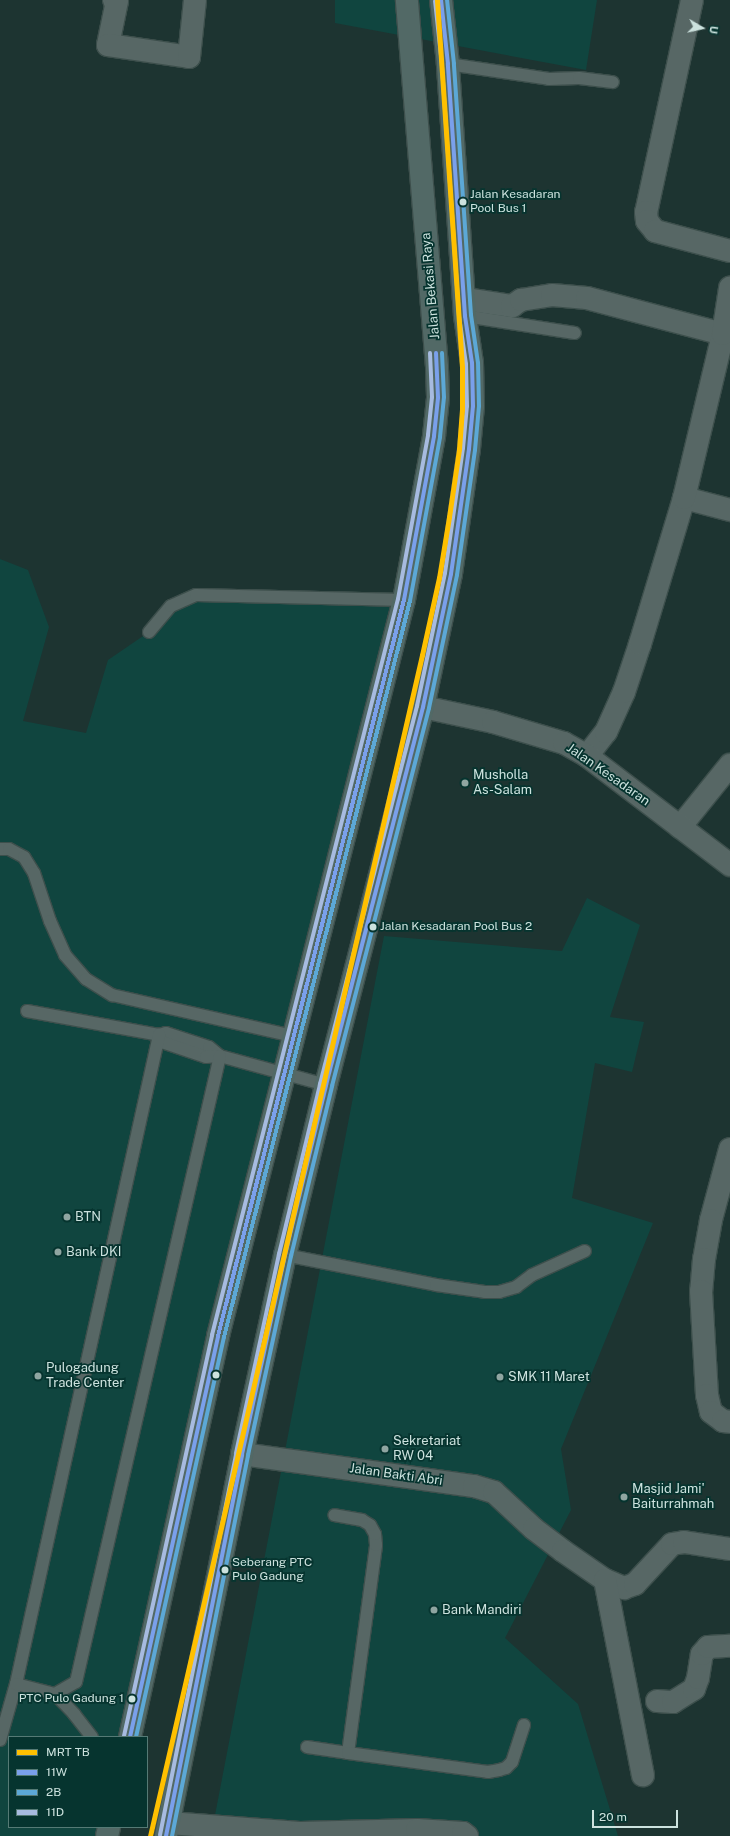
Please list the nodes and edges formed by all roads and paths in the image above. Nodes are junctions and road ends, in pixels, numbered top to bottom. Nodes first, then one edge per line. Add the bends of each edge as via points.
1 (114, 0) edge
2 (195, 0) edge
3 (407, 0) edge
4 (441, 0) edge
5 (692, 0) edge
6 (448, 64) junction
7 (613, 82) dead end
8 (730, 251) edge
9 (730, 288) edge
10 (465, 308) junction
11 (575, 333) dead end
12 (724, 334) junction
13 (684, 498) junction
14 (730, 510) edge
15 (404, 600) junction
16 (149, 632) dead end
17 (423, 707) junction
18 (587, 756) junction
19 (730, 764) edge
20 (680, 827) junction
21 (0, 849) edge
22 (730, 865) edge
23 (27, 1011) dead end
24 (159, 1036) junction
25 (293, 1036) junction
26 (220, 1056) junction
27 (284, 1075) junction
28 (326, 1085) junction
29 (730, 1150) edge
30 (585, 1251) dead end
31 (285, 1255) junction
32 (730, 1422) edge
33 (242, 1454) junction
34 (334, 1515) dead end
35 (730, 1549) edge
36 (605, 1580) junction
37 (730, 1646) edge
38 (16, 1684) junction
39 (55, 1694) junction
40 (657, 1702) dead end
41 (524, 1725) dead end
42 (91, 1736) edge
43 (130, 1736) edge
44 (0, 1740) edge
45 (307, 1747) dead end
46 (348, 1753) junction
47 (643, 1775) dead end
48 (168, 1830) edge
49 (466, 1836) edge

1 - 2 street via 116,1 108,46 189,57
3 - 15 highway, Jalan Bekasi Raya via 438,397 434,436
4 - 6 highway
5 - 8 street via 646,212 647,221 655,231
6 - 7 lane via 549,80 579,78
6 - 10 highway
9 - 12 street
10 - 11 lane
10 - 12 street via 512,306 521,300 552,295 587,298
10 - 17 highway via 472,363 470,449 451,574
12 - 13 street
13 - 14 street
13 - 18 street via 624,692 606,732
15 - 16 lane via 196,595 171,606
15 - 25 highway, Jalan Bekasi Raya
17 - 18 street, Jalan Kesadaran via 492,722 564,743
17 - 28 highway
18 - 20 street, Jalan Kesadaran
19 - 20 street
20 - 22 street, Jalan Kesadaran
21 - 25 lane via 9,849 24,857 34,873 50,921 65,955 86,979 112,995
23 - 24 lane
24 - 26 lane via 166,1033 209,1047
24 - 38 lane
25 - 27 highway, Jalan Bekasi Raya
26 - 27 lane
26 - 39 lane via 76,1682
27 - 28 lane
27 - 43 highway, Jalan Bekasi Raya via 218,1336
28 - 31 highway
29 - 32 street via 711,1220 701,1291 707,1394 711,1412 723,1421
30 - 31 lane via 532,1276 516,1288 499,1292 436,1285
31 - 33 highway
33 - 36 street, Jalan Bakti Abri via 474,1486 494,1492 534,1529
33 - 48 highway
34 - 46 lane via 362,1520 370,1525 376,1545
35 - 36 street, Jalan Bakti Abri via 684,1542 672,1544 635,1584 624,1588
36 - 47 street
37 - 40 street via 708,1647 702,1654 694,1689 673,1702
38 - 39 lane
38 - 44 lane
39 - 42 lane
41 - 46 lane via 512,1762 506,1768 488,1772
45 - 46 lane
48 - 49 street via 300,1833 417,1830 463,1833

